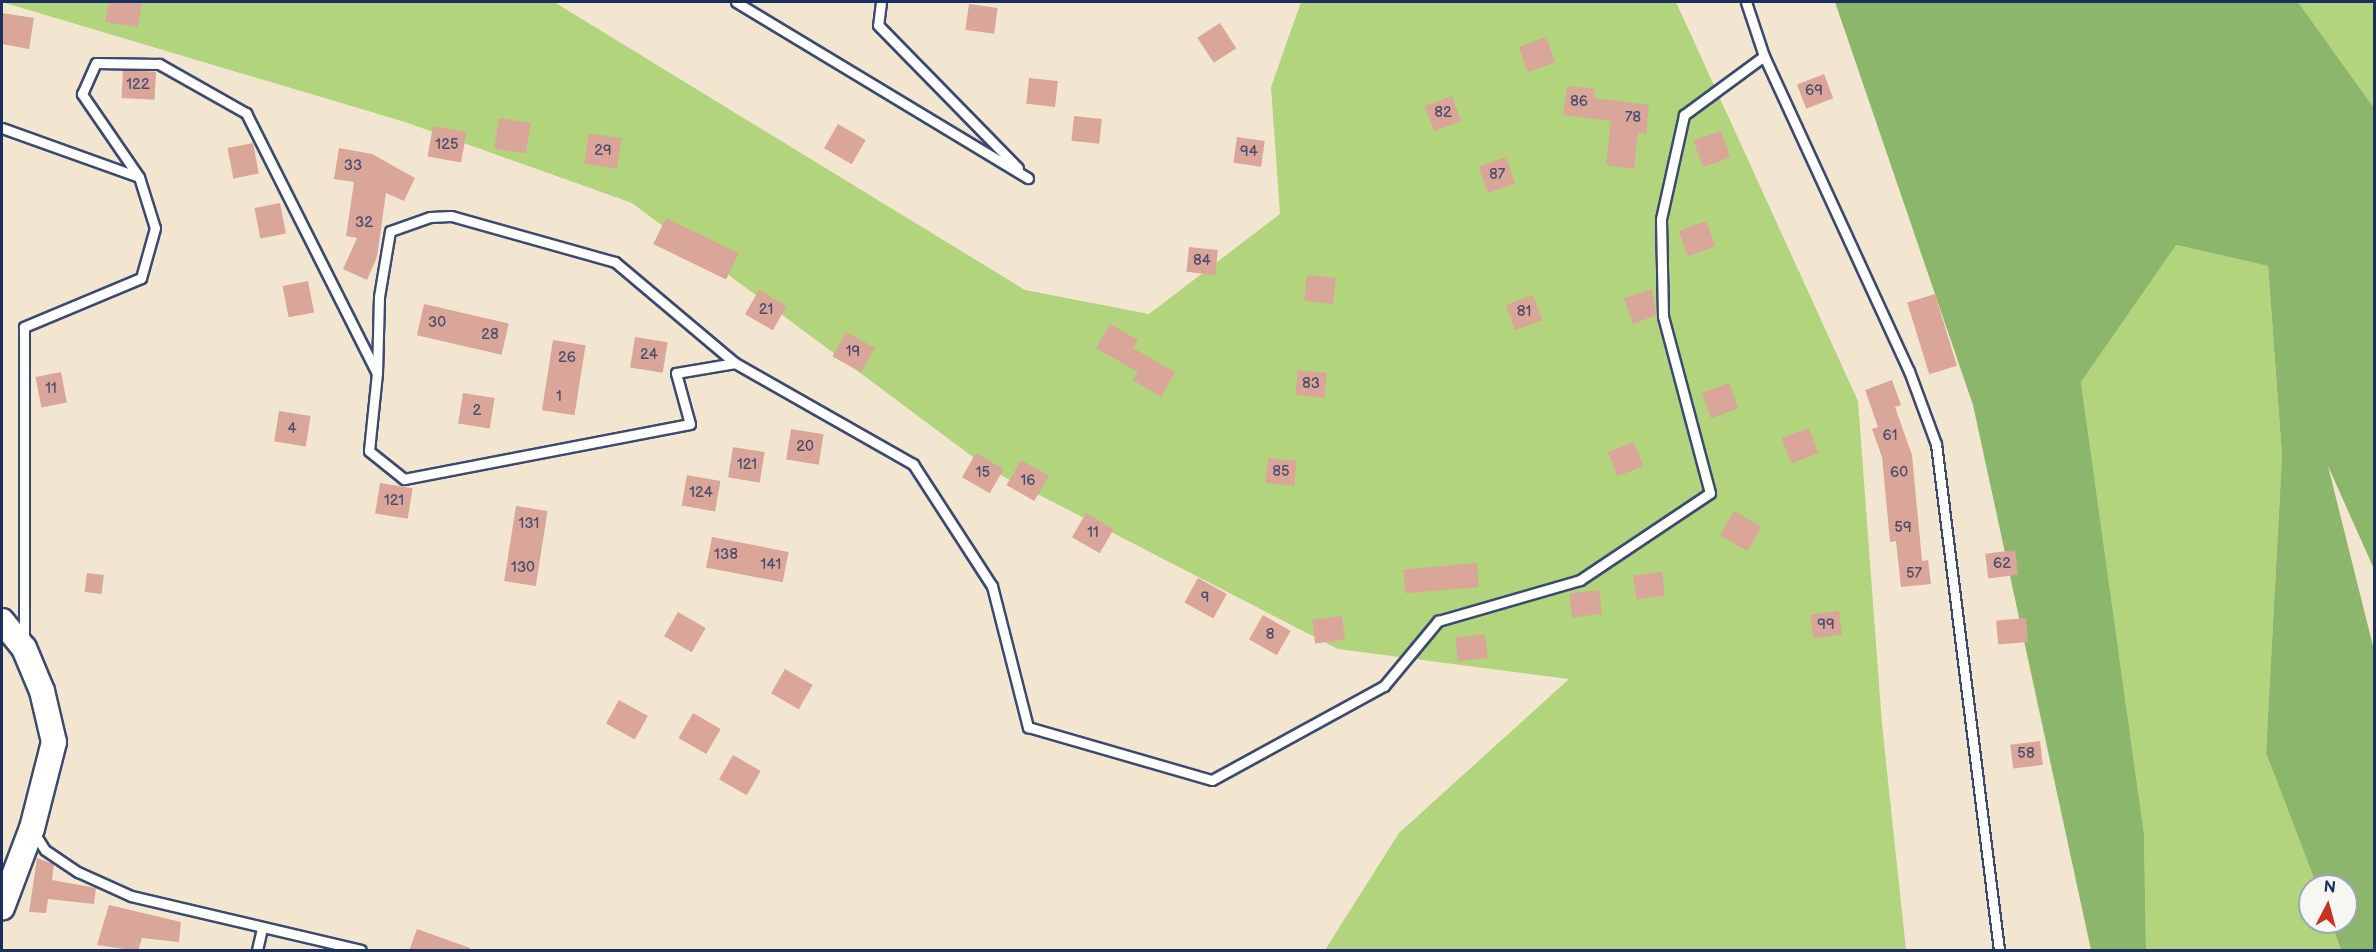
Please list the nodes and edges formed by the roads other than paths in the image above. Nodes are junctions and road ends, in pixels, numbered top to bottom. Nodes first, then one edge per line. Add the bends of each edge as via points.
1 (736, 2) edge
2 (881, 2) edge
3 (1746, 2) edge
4 (1764, 56) junction
5 (2, 128) edge
6 (139, 177) junction
7 (735, 363) junction
8 (377, 373) junction
9 (2, 621) edge
10 (24, 648) junction
11 (32, 828) junction
12 (2, 908) edge
13 (262, 929) junction
14 (257, 951) edge
15 (361, 951) edge
16 (1999, 951) edge

1 - 2 lane via 1028,178 878,25
3 - 4 lane
4 - 7 lane via 1684,115 1661,219 1663,316 1710,493 1580,579 1438,621 1384,686 1212,780 1028,727 992,586 913,464
4 - 16 lane via 1908,371 1936,444
5 - 6 lane
6 - 8 lane via 82,94 96,63 159,64 246,113
6 - 10 lane via 155,228 141,278 24,327
7 - 8 lane via 676,373 690,424 404,479 369,451
7 - 8 lane via 615,262 441,216 390,231 379,297
9 - 10 street
10 - 11 street via 42,691 54,742
11 - 12 street
11 - 13 lane via 45,850 131,896
13 - 14 lane
13 - 15 lane

